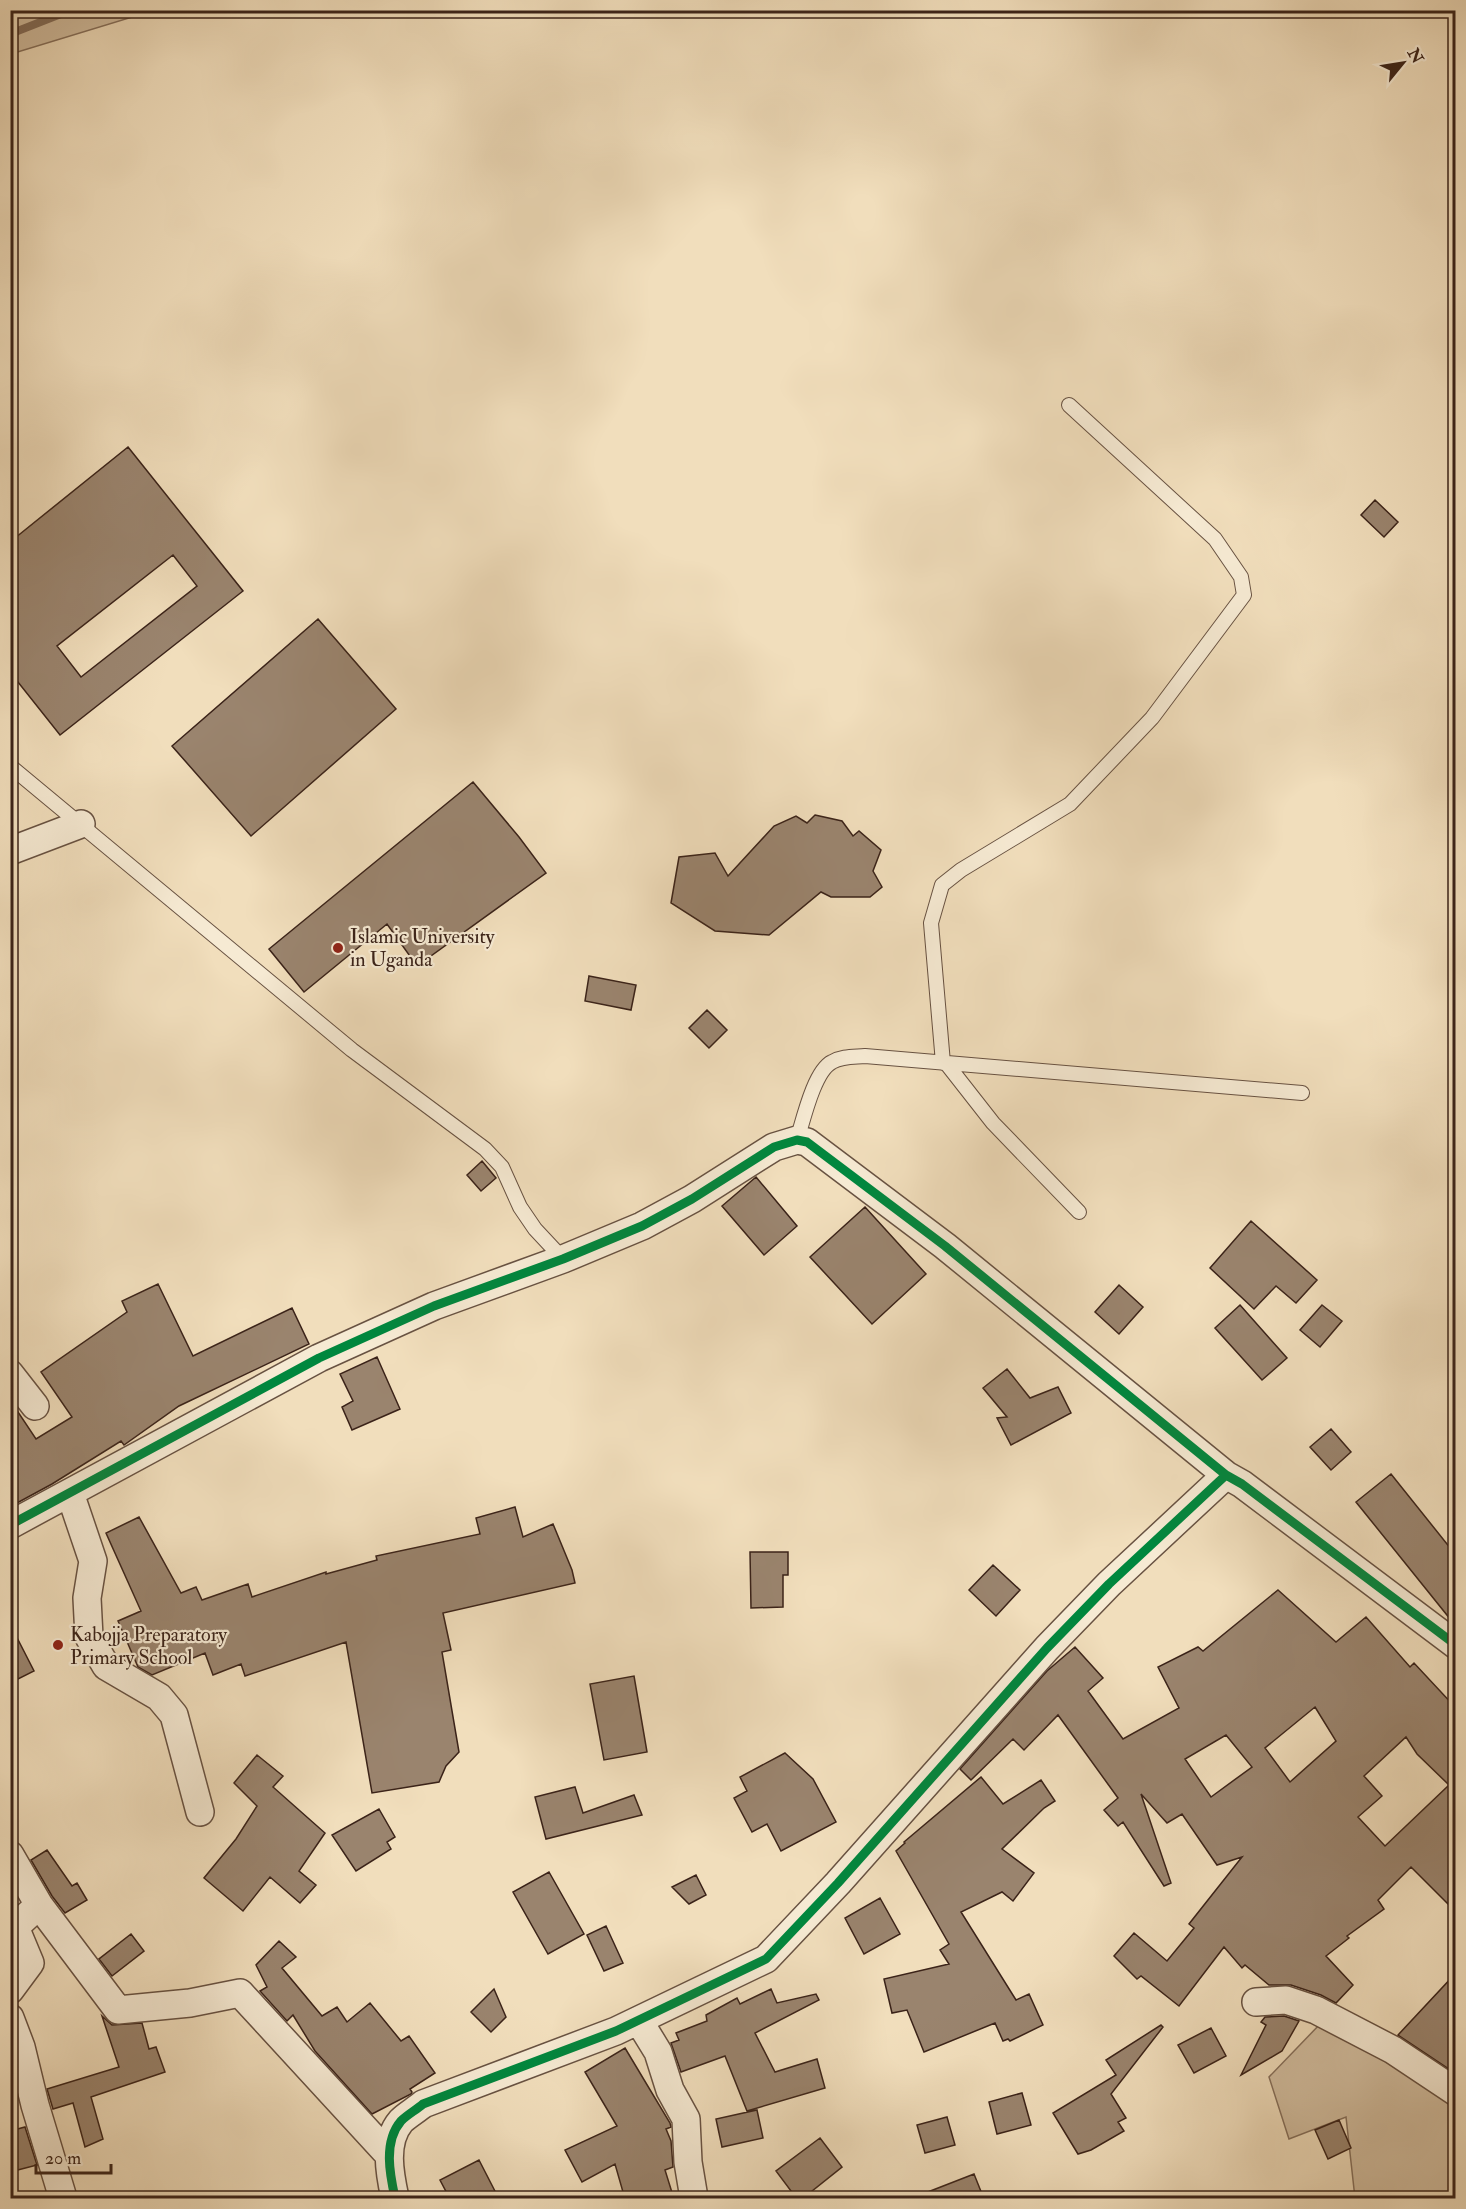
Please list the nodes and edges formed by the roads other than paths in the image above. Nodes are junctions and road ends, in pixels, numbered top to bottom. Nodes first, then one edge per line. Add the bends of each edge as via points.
1 (1069, 405) dead end
2 (10, 766) edge
3 (81, 824) junction
4 (10, 851) edge
5 (944, 1063) junction
6 (1302, 1093) dead end
7 (797, 1140) junction
8 (1079, 1212) dead end
9 (563, 1259) junction
10 (10, 1374) edge
11 (35, 1406) dead end
12 (1226, 1475) junction
13 (70, 1493) junction
14 (10, 1525) edge
15 (1455, 1645) edge
16 (200, 1812) dead end
17 (10, 1855) edge
18 (39, 1905) junction
19 (10, 1990) edge
20 (1256, 2002) dead end
21 (639, 2021) junction
22 (12, 2028) edge
23 (1455, 2092) edge
24 (389, 2155) junction
25 (63, 2199) edge
26 (395, 2199) edge
27 (694, 2199) edge

1 - 5 lane via 1215,539 1240,577 1244,595 1152,718 1070,804 942,885 931,923
2 - 3 lane
3 - 4 street
3 - 9 lane via 352,1050 485,1149 502,1167 535,1229
5 - 6 lane
5 - 7 lane via 865,1056 843,1057 829,1063 812,1089
5 - 8 lane via 993,1123
7 - 9 street via 774,1147 642,1226
7 - 12 street via 807,1142 936,1239
9 - 13 street via 434,1306 319,1358
10 - 11 street
12 - 15 street
12 - 21 street via 1047,1648 766,1959
13 - 14 street
13 - 16 street via 93,1561 87,1598 88,1636 106,1666 159,1697 174,1715
17 - 18 street
18 - 19 street via 15,1927 30,1963
18 - 24 street via 118,2010 190,2004 240,1993
20 - 23 street via 1286,2000 1316,2010 1393,2050
21 - 24 street via 423,2104 400,2122
21 - 27 street via 658,2052 670,2090 686,2119
22 - 25 street
24 - 26 street

